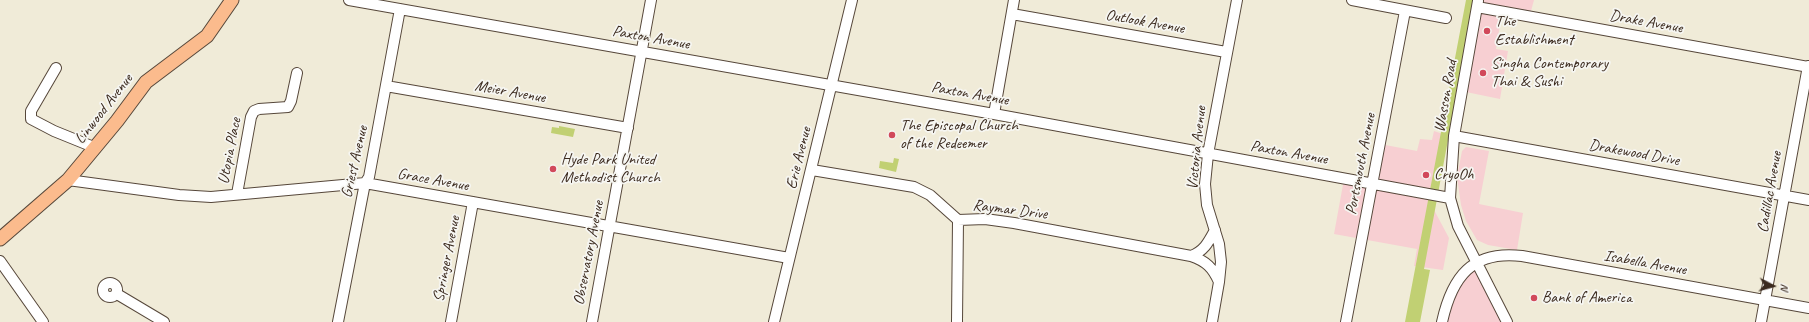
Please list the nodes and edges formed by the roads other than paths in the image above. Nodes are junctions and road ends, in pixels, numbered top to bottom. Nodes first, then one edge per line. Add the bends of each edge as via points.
1 (232, 0) edge
2 (349, 0) edge
3 (651, 0) edge
4 (852, 0) edge
5 (1014, 0) edge
6 (1237, 0) edge
7 (1352, 0) edge
8 (1477, 3) edge
9 (400, 9) junction
10 (1406, 11) junction
11 (1012, 14) junction
12 (1446, 18) dead end
13 (642, 51) junction
14 (1226, 52) junction
15 (1808, 67) edge
16 (56, 68) dead end
17 (297, 73) dead end
18 (386, 86) junction
19 (832, 86) junction
20 (994, 114) junction
21 (628, 128) junction
22 (1454, 136) junction
23 (96, 148) junction
24 (1208, 154) junction
25 (812, 170) junction
26 (68, 180) junction
27 (365, 183) junction
28 (1373, 184) junction
29 (237, 194) junction
30 (1784, 196) junction
31 (1450, 198) junction
32 (1809, 200) edge
33 (473, 202) junction
34 (958, 220) junction
35 (610, 226) junction
36 (1215, 230) junction
37 (0, 239) edge
38 (1191, 256) junction
39 (789, 258) junction
40 (0, 261) edge
41 (1477, 262) junction
42 (1219, 282) junction
43 (117, 294) dead end
44 (1765, 300) junction
45 (1809, 308) edge
46 (43, 322) edge
47 (164, 322) edge
48 (338, 322) edge
49 (451, 322) edge
50 (592, 322) edge
51 (774, 322) edge
52 (957, 322) edge
53 (1212, 322) edge
54 (1346, 322) edge
55 (1442, 322) edge
56 (1507, 322) edge
57 (1761, 322) edge

1 - 23 main road, Linwood Avenue via 207,36 146,82
2 - 9 street, Paxton Avenue
3 - 13 street, Observatory Avenue
4 - 19 street, Erie Avenue
5 - 11 street
6 - 14 street, Victoria Avenue
7 - 10 street
8 - 15 street, Drake Avenue
8 - 22 street, Wasson Road
9 - 13 street, Paxton Avenue
9 - 18 street, Griest Avenue
10 - 12 street
10 - 28 street, Portsmouth Avenue
11 - 14 street, Outlook Avenue
11 - 20 street
13 - 19 street, Paxton Avenue
13 - 21 street, Observatory Avenue
14 - 24 street, Victoria Avenue
15 - 30 street, Cadillac Avenue
16 - 23 street via 31,111 31,119
17 - 29 street, Utopia Place via 288,107 259,109 254,111 251,117
18 - 21 street, Meier Avenue
18 - 27 street, Griest Avenue via 369,177
19 - 20 street, Paxton Avenue
19 - 25 street, Erie Avenue
20 - 24 street, Paxton Avenue
21 - 35 street, Observatory Avenue
22 - 30 street, Drakewood Drive
22 - 31 street, Wasson Road
23 - 26 main road, Linwood Avenue
24 - 28 street, Paxton Avenue
24 - 36 street, Victoria Avenue via 1205,184
25 - 34 street, Raymar Drive via 914,187 930,195
25 - 39 street, Erie Avenue
26 - 29 street, Grace Avenue via 190,196
26 - 37 main road, Linwood Avenue
27 - 29 street, Grace Avenue
27 - 33 street, Grace Avenue
27 - 48 street, Griest Avenue
28 - 31 street, Paxton Avenue
28 - 54 street, Portsmouth Avenue
30 - 32 street, Drakewood Drive
30 - 44 street, Cadillac Avenue
31 - 41 street via 1458,226
33 - 35 street, Grace Avenue
33 - 49 street, Springer Avenue
34 - 38 street, Raymar Drive via 985,219 1014,223
34 - 52 street
35 - 39 street, Grace Avenue
35 - 50 street, Observatory Avenue
36 - 38 street via 1207,246 1200,253
36 - 42 street, Victoria Avenue via 1221,262
38 - 42 street, Raymar Drive via 1209,265
39 - 51 street, Erie Avenue
40 - 46 street
41 - 44 street, Isabella Avenue via 1494,255 1522,256
41 - 55 street via 1458,278 1452,288
41 - 56 street
42 - 53 street, Victoria Avenue
43 - 47 street
44 - 45 street, Isabella Avenue
44 - 57 street, Cadillac Avenue

